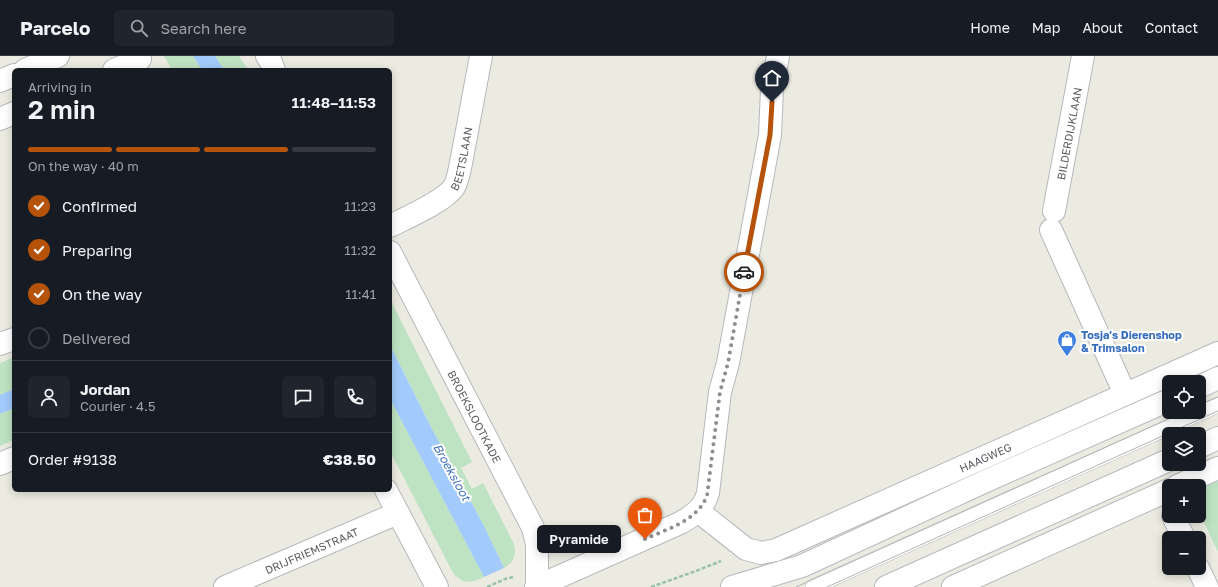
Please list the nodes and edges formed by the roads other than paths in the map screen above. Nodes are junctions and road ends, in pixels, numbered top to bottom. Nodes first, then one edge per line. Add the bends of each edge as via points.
1 (58, 56) edge
2 (267, 56) edge
3 (481, 56) edge
4 (778, 56) edge
5 (1083, 56) edge
6 (141, 62) edge
7 (30, 68) edge
8 (121, 68) edge
9 (273, 68) edge
10 (12, 76) edge
11 (0, 81) edge
12 (12, 114) edge
13 (0, 119) edge
14 (392, 225) edge
15 (392, 256) edge
16 (12, 339) edge
17 (0, 344) edge
18 (1218, 353) edge
19 (1218, 378) edge
20 (1206, 384) edge
21 (1125, 394) junction
22 (1162, 403) edge
23 (1218, 405) edge
24 (1218, 438) edge
25 (1206, 444) edge
26 (12, 459) edge
27 (1162, 463) edge
28 (0, 464) edge
29 (1218, 468) edge
30 (1198, 479) edge
31 (387, 492) edge
32 (1162, 497) edge
33 (698, 511) junction
34 (398, 513) junction
35 (1201, 575) edge
36 (225, 587) edge
37 (437, 587) edge
38 (536, 587) edge
39 (732, 587) edge
40 (813, 587) edge
41 (886, 587) edge
42 (953, 587) edge
43 (1206, 587) edge

1 - 7 street
2 - 9 street
3 - 14 street, BEETSLAAN via 457,181 443,198
4 - 33 street via 772,89 770,135 728,363 720,392 708,493
5 - 21 street, BILDERDIJKLAAN via 1052,221
6 - 8 street
10 - 11 street
12 - 13 street
15 - 38 street, BROEKSLOOTKADE via 534,532 538,558
16 - 17 street
18 - 21 street, HAAGWEG
19 - 20 street
21 - 33 street, HAAGWEG via 776,550 765,553 751,551
22 - 39 street via 802,566
23 - 40 lane
24 - 25 street
26 - 28 street
27 - 41 street
29 - 30 street
31 - 34 street
32 - 42 street
33 - 38 street via 669,529
34 - 36 street, DRIJFRIEMSTRAAT
34 - 37 street
35 - 43 street

